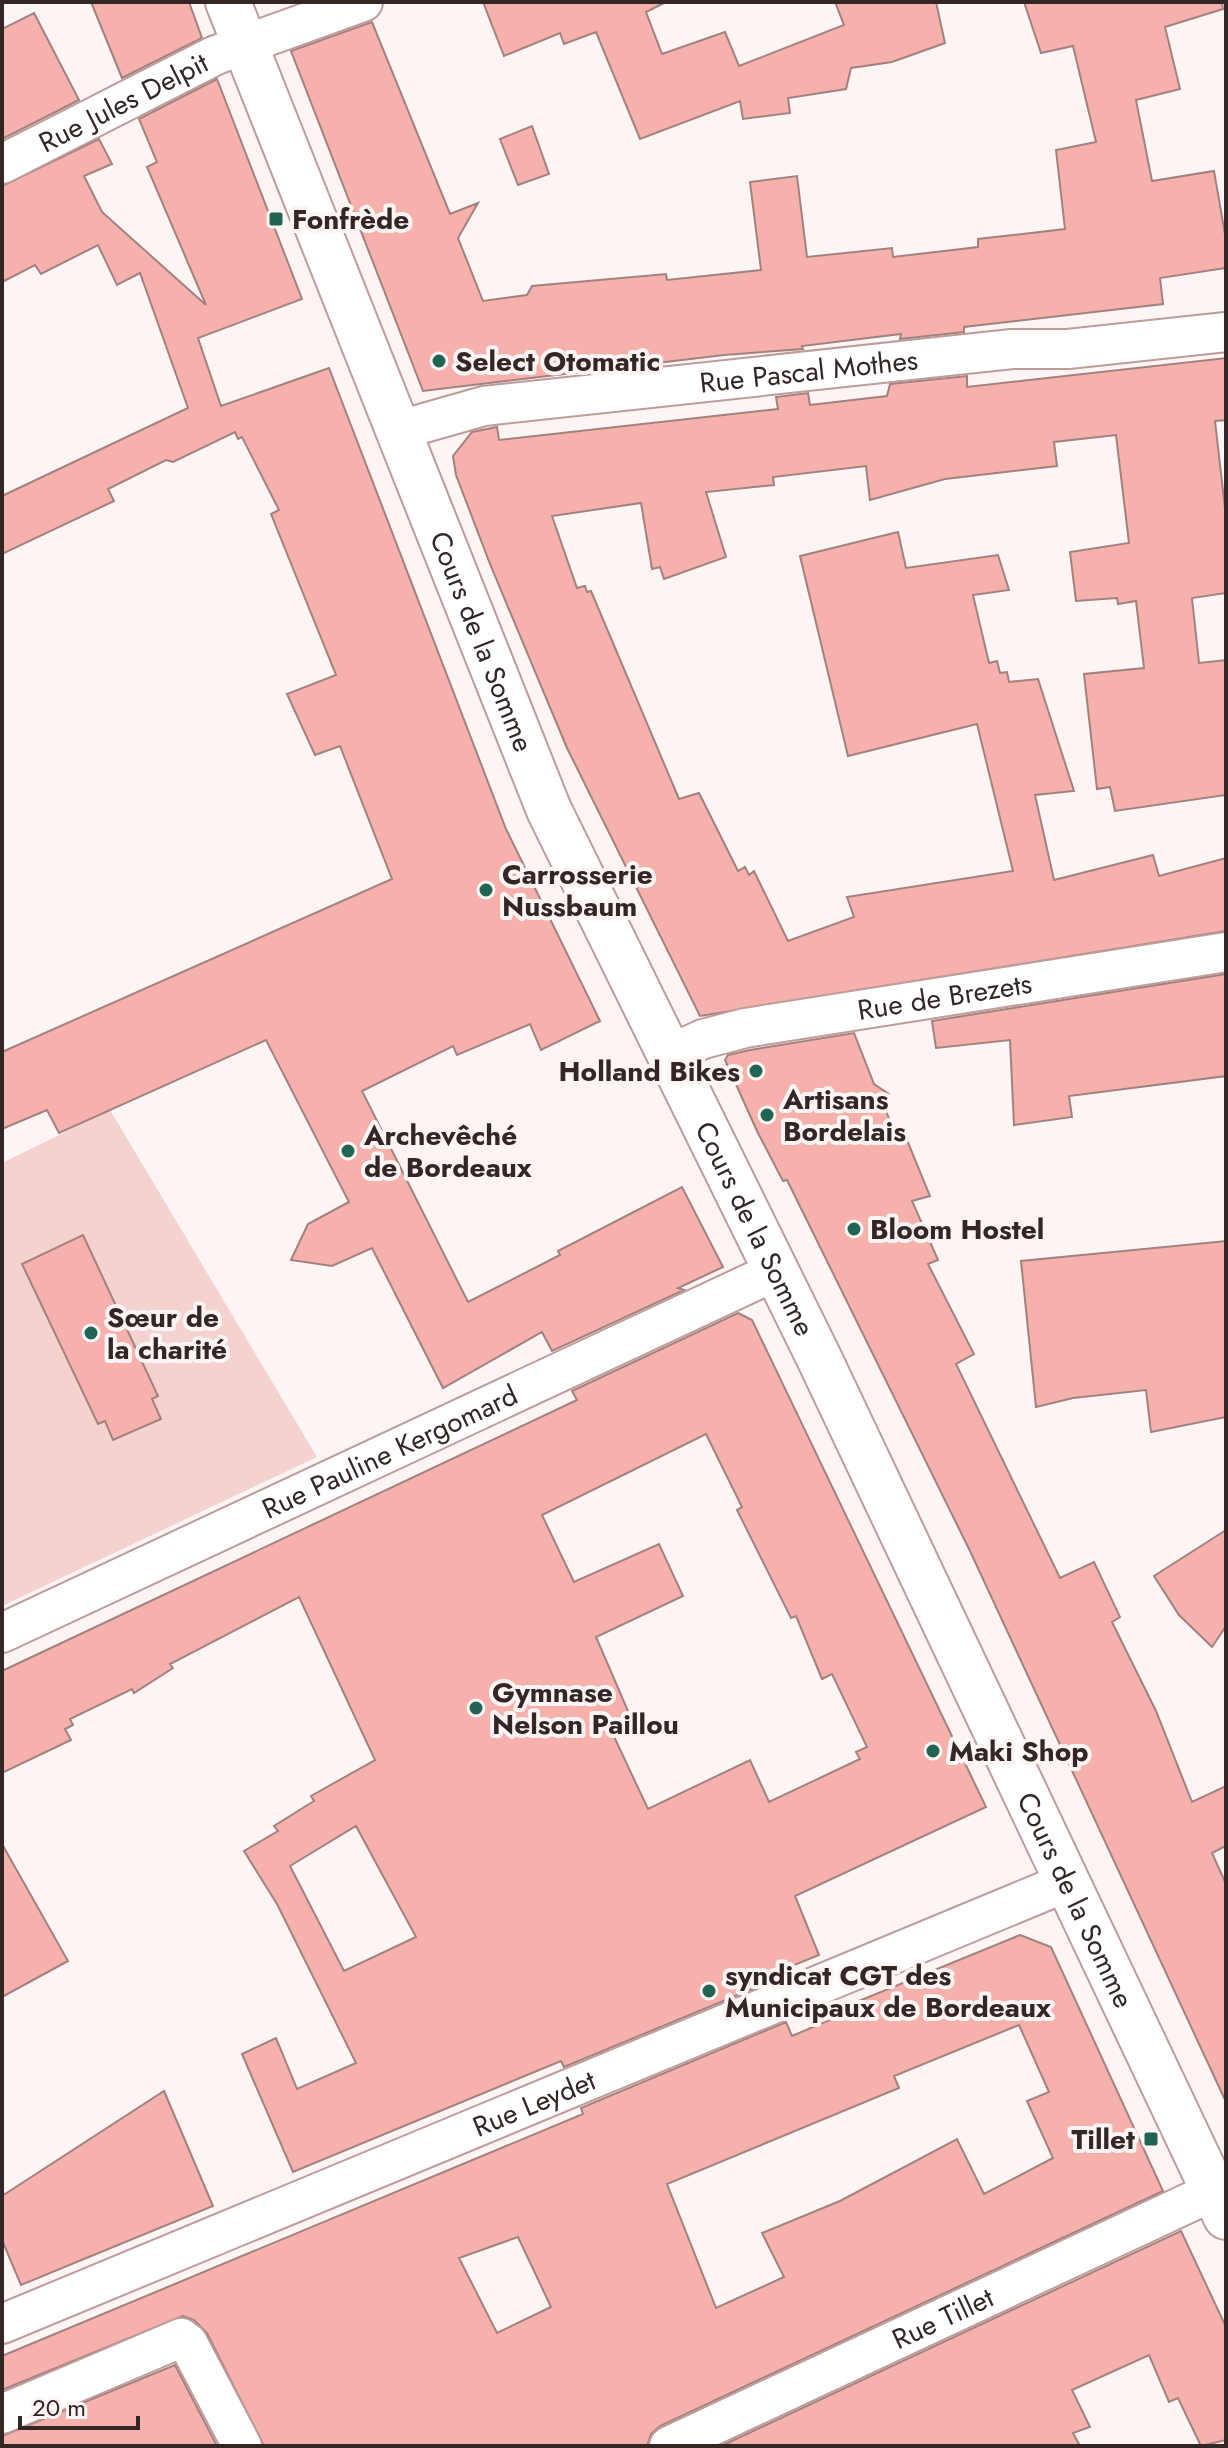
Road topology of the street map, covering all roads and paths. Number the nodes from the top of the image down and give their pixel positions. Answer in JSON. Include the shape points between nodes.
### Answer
{"nodes":[{"id":1,"x":228,"y":2,"type":"edge"},
{"id":2,"x":363,"y":2,"type":"edge"},
{"id":3,"x":245,"y":44,"type":"junction"},
{"id":4,"x":2,"y":164,"type":"edge"},
{"id":5,"x":1226,"y":332,"type":"edge"},
{"id":6,"x":396,"y":431,"type":"junction"},
{"id":7,"x":1226,"y":952,"type":"edge"},
{"id":8,"x":668,"y":1055,"type":"junction"},
{"id":9,"x":776,"y":1271,"type":"junction"},
{"id":10,"x":2,"y":1633,"type":"edge"},
{"id":11,"x":1067,"y":1882,"type":"junction"},
{"id":12,"x":1220,"y":2204,"type":"edge"},
{"id":13,"x":2,"y":2324,"type":"edge"},
{"id":14,"x":2,"y":2414,"type":"edge"},
{"id":15,"x":242,"y":2446,"type":"edge"},
{"id":16,"x":669,"y":2446,"type":"edge"}],
"edges":[{"from":1,"to":3,"type":"main road","name":"Cours de la Somme"},
{"from":2,"to":3,"type":"street","name":"Rue Jules Delpit"},
{"from":3,"to":4,"type":"street","name":"Rue Jules Delpit"},
{"from":3,"to":6,"type":"main road","name":"Cours de la Somme"},
{"from":5,"to":6,"type":"street","name":"Rue Pascal Mothes","via":[[1068,349],[1012,349],[484,406]]},
{"from":6,"to":8,"type":"main road","name":"Cours de la Somme","via":[[549,810]]},
{"from":7,"to":8,"type":"street","name":"Rue de Brezets","via":[[745,1028]]},
{"from":8,"to":9,"type":"main road","name":"Cours de la Somme"},
{"from":9,"to":10,"type":"street","name":"Rue Pauline Kergomard"},
{"from":9,"to":11,"type":"main road","name":"Cours de la Somme"},
{"from":11,"to":12,"type":"main road","name":"Cours de la Somme"},
{"from":11,"to":13,"type":"street","name":"Rue Leydet"},
{"from":12,"to":16,"type":"street","name":"Rue Tillet"},
{"from":14,"to":15,"type":"street","via":[[181,2338]]}]}
